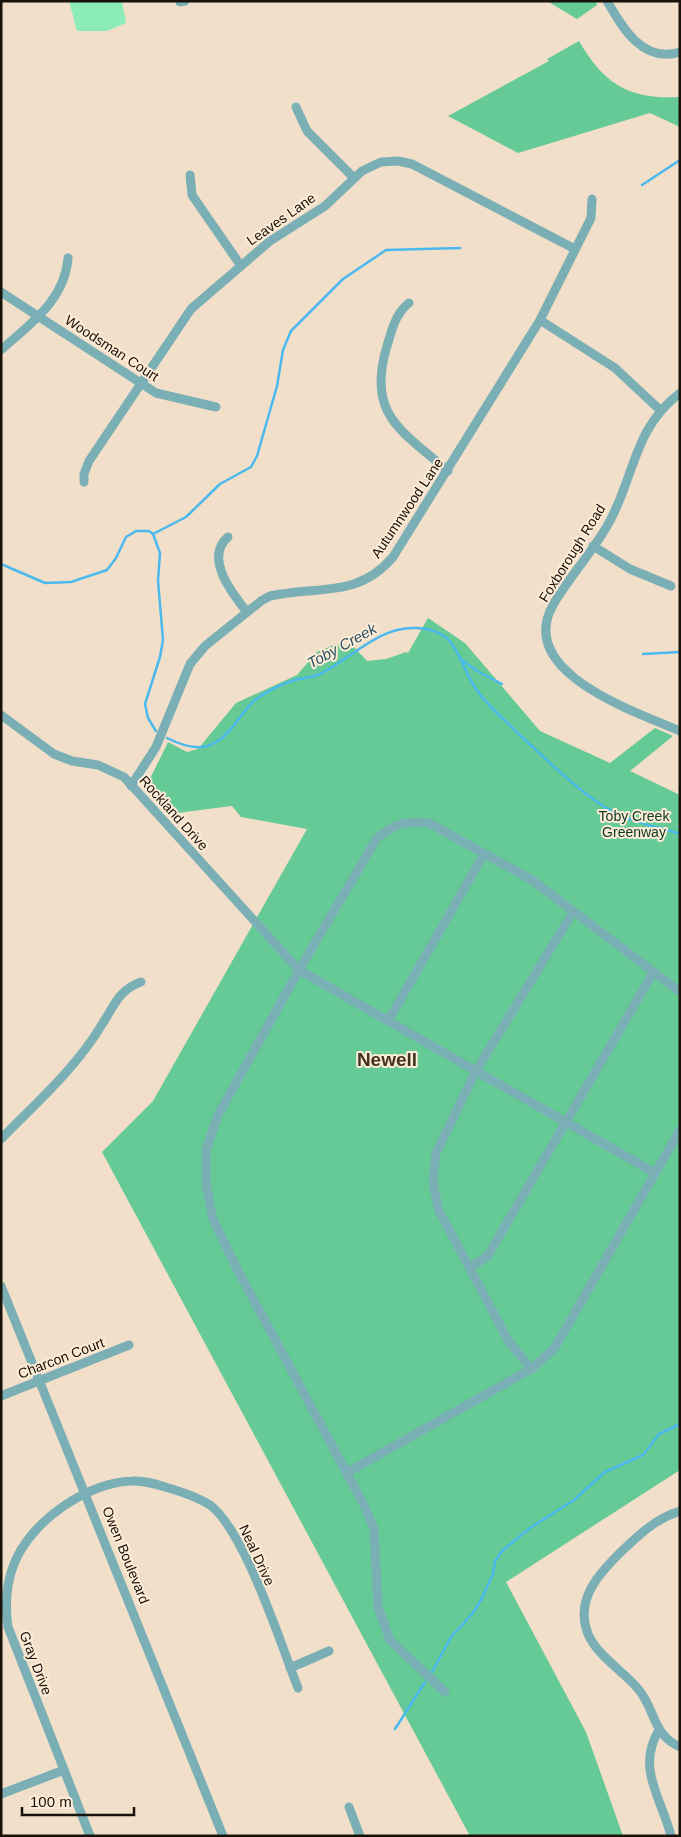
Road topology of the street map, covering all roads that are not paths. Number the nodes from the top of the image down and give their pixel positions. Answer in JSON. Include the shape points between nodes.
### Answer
{"nodes":[{"id":1,"x":607,"y":1,"type":"edge"},
{"id":2,"x":680,"y":52,"type":"edge"},
{"id":3,"x":296,"y":107,"type":"dead end"},
{"id":4,"x":190,"y":175,"type":"dead end"},
{"id":5,"x":354,"y":178,"type":"junction"},
{"id":6,"x":592,"y":199,"type":"dead end"},
{"id":7,"x":575,"y":249,"type":"junction"},
{"id":8,"x":68,"y":258,"type":"dead end"},
{"id":9,"x":241,"y":266,"type":"junction"},
{"id":10,"x":1,"y":292,"type":"edge"},
{"id":11,"x":408,"y":303,"type":"dead end"},
{"id":12,"x":38,"y":317,"type":"junction"},
{"id":13,"x":540,"y":320,"type":"junction"},
{"id":14,"x":1,"y":350,"type":"edge"},
{"id":15,"x":140,"y":384,"type":"junction"},
{"id":16,"x":680,"y":393,"type":"edge"},
{"id":17,"x":216,"y":407,"type":"dead end"},
{"id":18,"x":660,"y":410,"type":"junction"},
{"id":19,"x":448,"y":471,"type":"junction"},
{"id":20,"x":84,"y":482,"type":"dead end"},
{"id":21,"x":228,"y":537,"type":"dead end"},
{"id":22,"x":593,"y":546,"type":"junction"},
{"id":23,"x":671,"y":586,"type":"dead end"},
{"id":24,"x":247,"y":612,"type":"junction"},
{"id":25,"x":1,"y":715,"type":"edge"},
{"id":26,"x":680,"y":731,"type":"edge"},
{"id":27,"x":131,"y":786,"type":"junction"},
{"id":28,"x":484,"y":854,"type":"junction"},
{"id":29,"x":573,"y":912,"type":"junction"},
{"id":30,"x":299,"y":970,"type":"junction"},
{"id":31,"x":654,"y":973,"type":"junction"},
{"id":32,"x":141,"y":982,"type":"dead end"},
{"id":33,"x":680,"y":992,"type":"edge"},
{"id":34,"x":388,"y":1021,"type":"junction"},
{"id":35,"x":476,"y":1071,"type":"junction"},
{"id":36,"x":566,"y":1123,"type":"junction"},
{"id":37,"x":680,"y":1130,"type":"edge"},
{"id":38,"x":1,"y":1139,"type":"edge"},
{"id":39,"x":655,"y":1173,"type":"junction"},
{"id":40,"x":470,"y":1267,"type":"junction"},
{"id":41,"x":1,"y":1286,"type":"edge"},
{"id":42,"x":130,"y":1345,"type":"dead end"},
{"id":43,"x":531,"y":1369,"type":"junction"},
{"id":44,"x":39,"y":1380,"type":"junction"},
{"id":45,"x":1,"y":1396,"type":"edge"},
{"id":46,"x":348,"y":1472,"type":"junction"},
{"id":47,"x":86,"y":1494,"type":"junction"},
{"id":48,"x":680,"y":1511,"type":"edge"},
{"id":49,"x":329,"y":1651,"type":"dead end"},
{"id":50,"x":290,"y":1668,"type":"junction"},
{"id":51,"x":298,"y":1688,"type":"dead end"},
{"id":52,"x":444,"y":1692,"type":"dead end"},
{"id":53,"x":659,"y":1730,"type":"junction"},
{"id":54,"x":680,"y":1747,"type":"edge"},
{"id":55,"x":64,"y":1770,"type":"junction"},
{"id":56,"x":1,"y":1794,"type":"edge"},
{"id":57,"x":349,"y":1807,"type":"dead end"},
{"id":58,"x":90,"y":1836,"type":"edge"},
{"id":59,"x":223,"y":1836,"type":"edge"},
{"id":60,"x":360,"y":1836,"type":"edge"},
{"id":61,"x":671,"y":1836,"type":"edge"}],
"edges":[{"from":1,"to":2,"type":"street","via":[[626,33],[640,46],[658,53]]},
{"from":3,"to":5,"type":"street","via":[[307,131]]},
{"from":4,"to":9,"type":"street","via":[[192,195]]},
{"from":5,"to":7,"type":"street","name":"Leaves Lane","via":[[373,165],[404,162]]},
{"from":5,"to":9,"type":"street","name":"Leaves Lane","via":[[325,206],[280,234]]},
{"from":6,"to":7,"type":"street","name":"Autumnwood Lane","via":[[592,215]]},
{"from":7,"to":13,"type":"street","name":"Autumnwood Lane"},
{"from":8,"to":12,"type":"street","via":[[60,289]]},
{"from":9,"to":15,"type":"street","name":"Leaves Lane","via":[[191,309]]},
{"from":10,"to":12,"type":"street","name":"Woodsman Court"},
{"from":11,"to":19,"type":"street","via":[[396,318],[380,374],[380,391],[392,420]]},
{"from":12,"to":14,"type":"street"},
{"from":12,"to":15,"type":"street","name":"Woodsman Court"},
{"from":13,"to":18,"type":"street","via":[[615,368]]},
{"from":13,"to":19,"type":"street","name":"Autumnwood Lane"},
{"from":15,"to":17,"type":"street","name":"Woodsman Court","via":[[166,397]]},
{"from":15,"to":20,"type":"street","name":"Leaves Lane","via":[[86,466]]},
{"from":16,"to":18,"type":"street","name":"Foxborough Road"},
{"from":18,"to":22,"type":"street","name":"Foxborough Road","via":[[643,436],[611,519]]},
{"from":19,"to":24,"type":"street","name":"Autumnwood Lane","via":[[393,557],[371,578],[340,589],[270,596]]},
{"from":21,"to":24,"type":"street","via":[[219,550],[222,574]]},
{"from":22,"to":23,"type":"street","via":[[630,569]]},
{"from":22,"to":26,"type":"street","name":"Foxborough Road","via":[[549,616],[547,636],[552,650],[567,673],[586,688]]},
{"from":24,"to":27,"type":"street","name":"Autumnwood Lane","via":[[205,646],[190,664],[156,747]]},
{"from":25,"to":27,"type":"street","name":"Rockland Drive","via":[[54,754],[109,769]]},
{"from":27,"to":30,"type":"street","name":"Rockland Drive"},
{"from":28,"to":29,"type":"street","via":[[532,880]]},
{"from":28,"to":30,"type":"street","via":[[429,823],[412,821],[394,825],[377,838]]},
{"from":28,"to":34,"type":"street"},
{"from":29,"to":31,"type":"street"},
{"from":29,"to":35,"type":"street"},
{"from":30,"to":34,"type":"street","name":"Rockland Drive"},
{"from":30,"to":46,"type":"street","via":[[218,1115],[206,1150],[206,1184],[213,1219],[236,1267]]},
{"from":31,"to":33,"type":"street"},
{"from":31,"to":36,"type":"street"},
{"from":32,"to":38,"type":"street","via":[[121,994],[72,1066]]},
{"from":34,"to":35,"type":"street","name":"Rockland Drive"},
{"from":35,"to":36,"type":"street","name":"Rockland Drive"},
{"from":35,"to":40,"type":"street","via":[[436,1153],[433,1183],[439,1211]]},
{"from":36,"to":39,"type":"street","name":"Rockland Drive"},
{"from":36,"to":40,"type":"street","via":[[487,1257]]},
{"from":37,"to":39,"type":"street"},
{"from":39,"to":43,"type":"street","via":[[554,1349]]},
{"from":40,"to":43,"type":"street","via":[[508,1340]]},
{"from":41,"to":44,"type":"street","name":"Owen Boulevard"},
{"from":42,"to":44,"type":"street","name":"Charcon Court"},
{"from":43,"to":46,"type":"street"},
{"from":44,"to":45,"type":"street","name":"Charcon Court"},
{"from":44,"to":47,"type":"street","name":"Owen Boulevard"},
{"from":46,"to":52,"type":"street","via":[[374,1529],[378,1608],[390,1640]]},
{"from":47,"to":50,"type":"street","name":"Neal Drive","via":[[117,1482],[133,1480],[186,1493],[210,1505],[224,1518],[241,1546]]},
{"from":47,"to":55,"type":"street","name":"Gray Drive","via":[[50,1516],[33,1532],[14,1564],[7,1597],[6,1613],[12,1641]]},
{"from":47,"to":59,"type":"street","name":"Owen Boulevard"},
{"from":48,"to":53,"type":"street","via":[[643,1531],[603,1569],[590,1590],[585,1606],[585,1622],[591,1640],[640,1690]]},
{"from":49,"to":50,"type":"street"},
{"from":50,"to":51,"type":"street","name":"Neal Drive"},
{"from":53,"to":54,"type":"street","via":[[667,1740]]},
{"from":53,"to":61,"type":"street","via":[[649,1751],[649,1772]]},
{"from":55,"to":56,"type":"street"},
{"from":55,"to":58,"type":"street","name":"Gray Drive"},
{"from":57,"to":60,"type":"street"}]}
